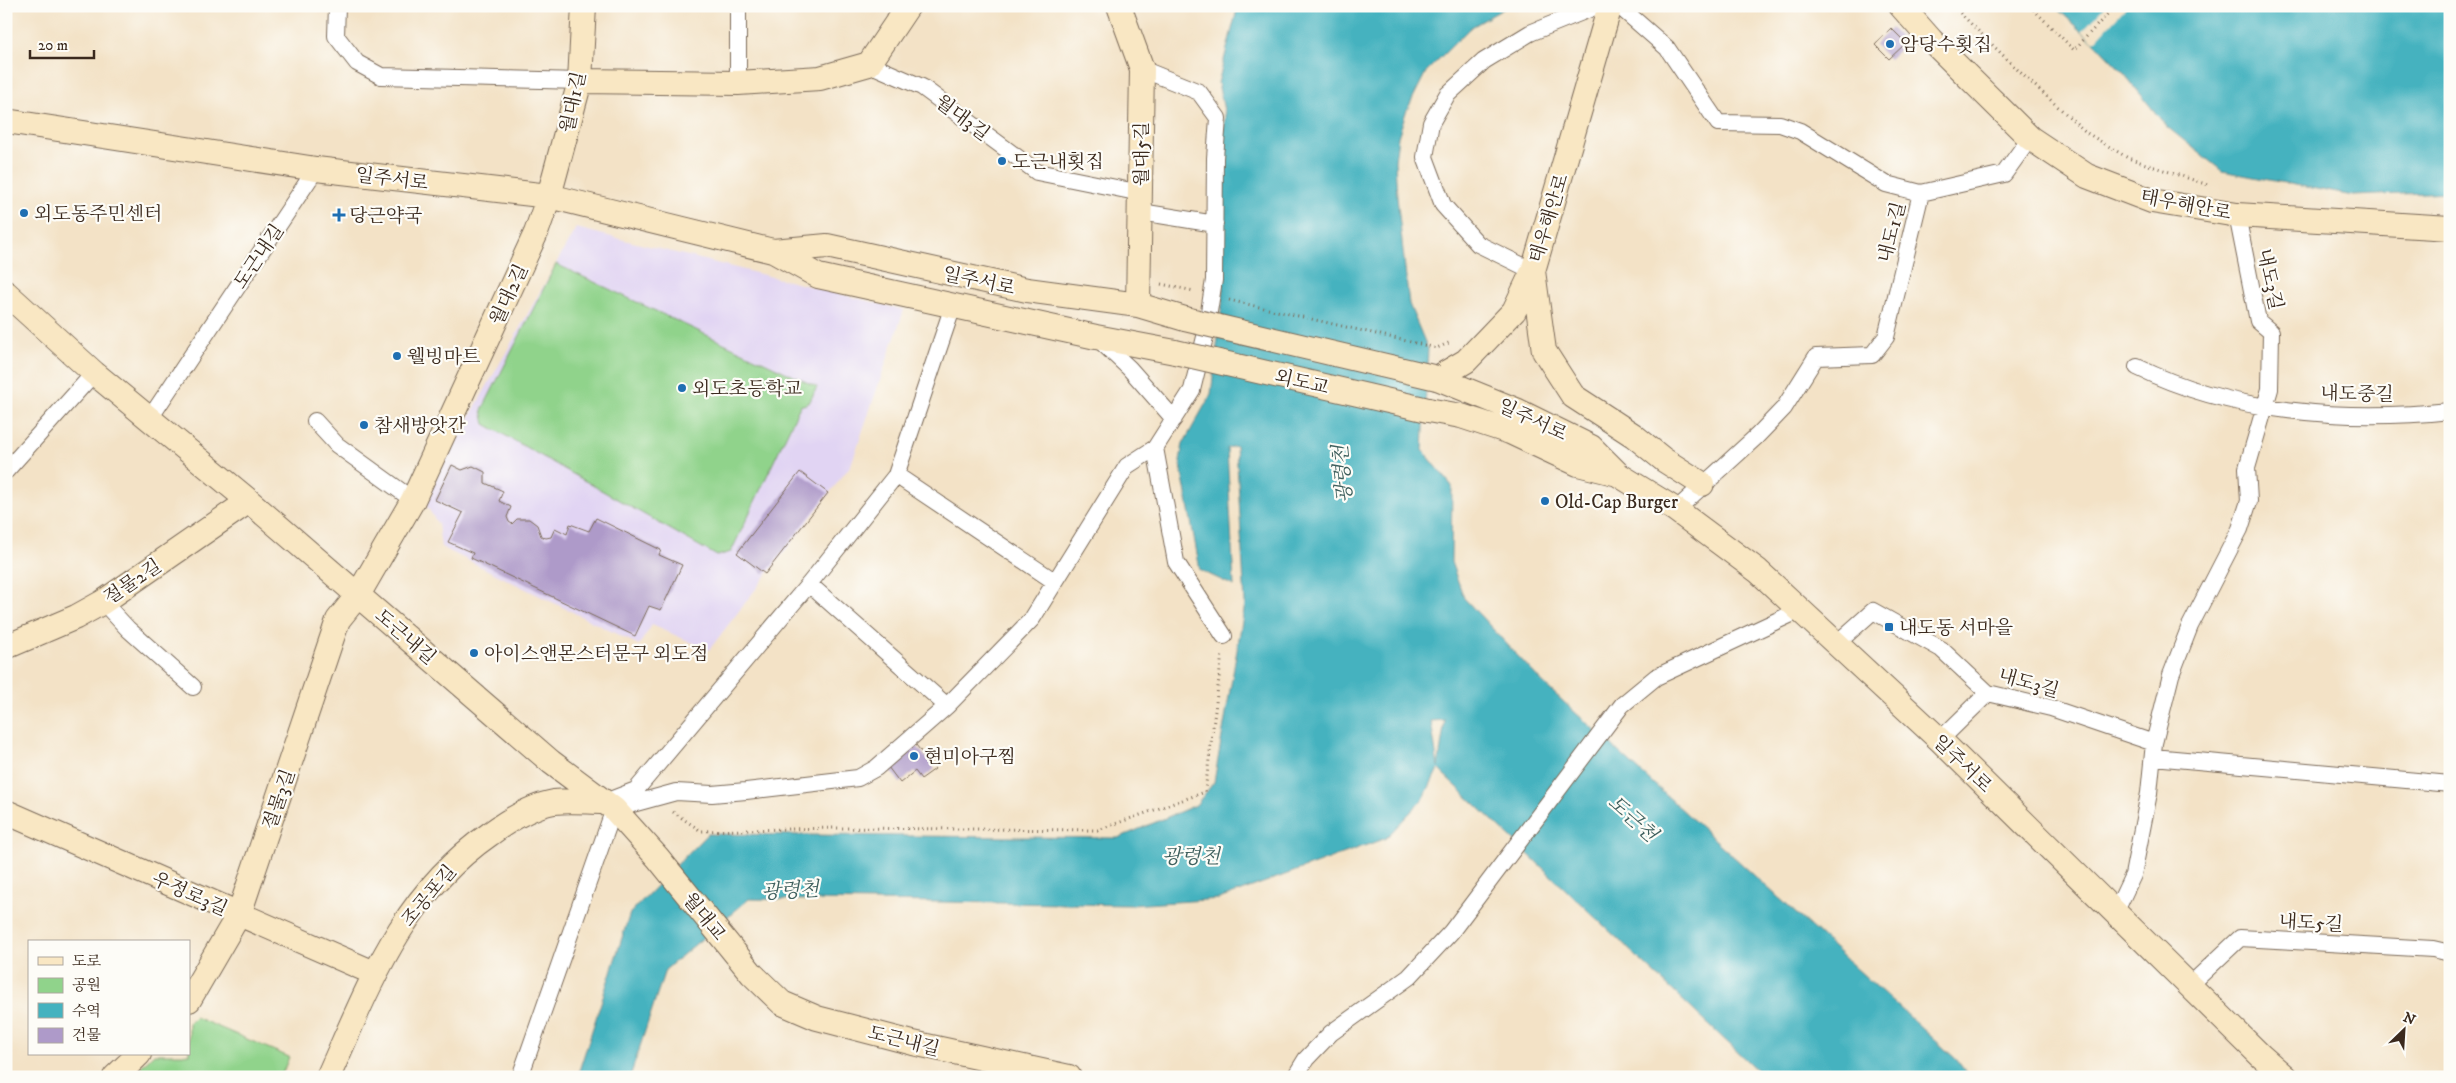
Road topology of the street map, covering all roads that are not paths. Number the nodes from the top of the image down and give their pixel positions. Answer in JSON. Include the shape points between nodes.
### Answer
{"nodes":[{"id":1,"x":337,"y":6,"type":"edge"},
{"id":2,"x":584,"y":6,"type":"edge"},
{"id":3,"x":738,"y":6,"type":"edge"},
{"id":4,"x":908,"y":6,"type":"edge"},
{"id":5,"x":1120,"y":6,"type":"edge"},
{"id":6,"x":1597,"y":6,"type":"edge"},
{"id":7,"x":1610,"y":6,"type":"edge"},
{"id":8,"x":1619,"y":6,"type":"edge"},
{"id":9,"x":1901,"y":6,"type":"edge"},
{"id":10,"x":869,"y":64,"type":"junction"},
{"id":11,"x":1142,"y":69,"type":"junction"},
{"id":12,"x":580,"y":81,"type":"junction"},
{"id":13,"x":738,"y":83,"type":"junction"},
{"id":14,"x":6,"y":122,"type":"edge"},
{"id":15,"x":2030,"y":138,"type":"junction"},
{"id":16,"x":316,"y":169,"type":"junction"},
{"id":17,"x":1921,"y":194,"type":"junction"},
{"id":18,"x":549,"y":196,"type":"junction"},
{"id":19,"x":1141,"y":202,"type":"junction"},
{"id":20,"x":2238,"y":215,"type":"junction"},
{"id":21,"x":1215,"y":224,"type":"junction"},
{"id":22,"x":2450,"y":228,"type":"edge"},
{"id":23,"x":773,"y":251,"type":"junction"},
{"id":24,"x":1533,"y":271,"type":"junction"},
{"id":25,"x":6,"y":294,"type":"edge"},
{"id":26,"x":1138,"y":305,"type":"junction"},
{"id":27,"x":953,"y":306,"type":"junction"},
{"id":28,"x":1184,"y":319,"type":"joint"},
{"id":29,"x":1096,"y":337,"type":"junction"},
{"id":30,"x":1175,"y":352,"type":"joint"},
{"id":31,"x":2136,"y":367,"type":"dead end"},
{"id":32,"x":94,"y":373,"type":"junction"},
{"id":33,"x":1437,"y":378,"type":"junction"},
{"id":34,"x":2264,"y":408,"type":"junction"},
{"id":35,"x":1428,"y":410,"type":"joint"},
{"id":36,"x":2450,"y":411,"type":"edge"},
{"id":37,"x":150,"y":418,"type":"junction"},
{"id":38,"x":1174,"y":419,"type":"junction"},
{"id":39,"x":315,"y":421,"type":"dead end"},
{"id":40,"x":1155,"y":448,"type":"junction"},
{"id":41,"x":6,"y":472,"type":"edge"},
{"id":42,"x":1619,"y":475,"type":"junction"},
{"id":43,"x":896,"y":476,"type":"junction"},
{"id":44,"x":1702,"y":484,"type":"junction"},
{"id":45,"x":413,"y":500,"type":"junction"},
{"id":46,"x":249,"y":501,"type":"junction"},
{"id":47,"x":1676,"y":510,"type":"junction"},
{"id":48,"x":1054,"y":581,"type":"junction"},
{"id":49,"x":809,"y":584,"type":"junction"},
{"id":50,"x":358,"y":595,"type":"junction"},
{"id":51,"x":103,"y":602,"type":"junction"},
{"id":52,"x":1800,"y":610,"type":"junction"},
{"id":53,"x":1224,"y":636,"type":"road end"},
{"id":54,"x":1836,"y":644,"type":"junction"},
{"id":55,"x":6,"y":647,"type":"edge"},
{"id":56,"x":193,"y":687,"type":"dead end"},
{"id":57,"x":1988,"y":693,"type":"junction"},
{"id":58,"x":947,"y":706,"type":"junction"},
{"id":59,"x":1940,"y":740,"type":"junction"},
{"id":60,"x":2153,"y":750,"type":"junction"},
{"id":61,"x":2450,"y":784,"type":"edge"},
{"id":62,"x":608,"y":806,"type":"junction"},
{"id":63,"x":6,"y":812,"type":"edge"},
{"id":64,"x":658,"y":858,"type":"joint"},
{"id":65,"x":2116,"y":913,"type":"junction"},
{"id":66,"x":239,"y":914,"type":"junction"},
{"id":67,"x":2450,"y":953,"type":"edge"},
{"id":68,"x":374,"y":973,"type":"junction"},
{"id":69,"x":752,"y":974,"type":"joint"},
{"id":70,"x":2189,"y":986,"type":"junction"},
{"id":71,"x":190,"y":998,"type":"edge"},
{"id":72,"x":137,"y":1056,"type":"edge"},
{"id":73,"x":115,"y":1077,"type":"edge"},
{"id":74,"x":328,"y":1077,"type":"edge"},
{"id":75,"x":520,"y":1077,"type":"edge"},
{"id":76,"x":1069,"y":1077,"type":"edge"},
{"id":77,"x":1295,"y":1077,"type":"edge"},
{"id":78,"x":2285,"y":1077,"type":"edge"}],
"edges":[{"from":1,"to":12,"type":"street","via":[[336,36],[357,63],[381,76]]},
{"from":2,"to":12,"type":"street","name":"월대1길"},
{"from":3,"to":13,"type":"street"},
{"from":4,"to":10,"type":"street"},
{"from":5,"to":11,"type":"street","name":"월대5길"},
{"from":6,"to":24,"type":"street","name":"태우해안로","via":[[1530,33],[1484,61],[1447,96],[1431,123],[1425,157],[1442,205],[1478,244]]},
{"from":7,"to":24,"type":"street","name":"태우해안로"},
{"from":8,"to":17,"type":"street","name":"내도1길","via":[[1667,48],[1718,123],[1780,124],[1800,131],[1886,184]]},
{"from":9,"to":15,"type":"street","name":"태우해안로"},
{"from":10,"to":13,"type":"street","via":[[820,78]]},
{"from":10,"to":19,"type":"street","name":"월대3길","via":[[922,87],[1037,172]]},
{"from":11,"to":19,"type":"street","name":"월대5길"},
{"from":11,"to":21,"type":"street","via":[[1199,92],[1218,118]]},
{"from":12,"to":13,"type":"street"},
{"from":12,"to":18,"type":"street","name":"월대1길"},
{"from":14,"to":16,"type":"street","name":"일주서로"},
{"from":15,"to":17,"type":"street","via":[[2004,174]]},
{"from":15,"to":20,"type":"street","name":"태우해안로","via":[[2087,176],[2152,201]]},
{"from":16,"to":18,"type":"street","name":"일주서로"},
{"from":16,"to":37,"type":"street","name":"도근내길"},
{"from":17,"to":44,"type":"street","name":"내도1길","via":[[1886,337],[1872,355],[1816,357],[1784,408]]},
{"from":18,"to":23,"type":"street","name":"일주서로"},
{"from":18,"to":45,"type":"street","name":"월대2길","via":[[536,233]]},
{"from":19,"to":21,"type":"street","name":"월대3길"},
{"from":19,"to":26,"type":"street","name":"월대5길"},
{"from":20,"to":22,"type":"street","name":"태우해안로"},
{"from":20,"to":34,"type":"street","name":"내도3길","via":[[2258,321],[2271,332],[2270,389]]},
{"from":21,"to":38,"type":"street","via":[[1214,280],[1205,337],[1192,390]]},
{"from":23,"to":26,"type":"street","name":"일주서로","via":[[827,246],[1027,290]]},
{"from":23,"to":27,"type":"street","name":"일주서로","via":[[818,276]]},
{"from":24,"to":33,"type":"street","via":[[1514,311],[1466,361]]},
{"from":24,"to":44,"type":"street","via":[[1544,351],[1573,396]]},
{"from":25,"to":32,"type":"street","name":"도근내길"},
{"from":26,"to":28,"type":"street","name":"일주서로"},
{"from":27,"to":29,"type":"street","name":"일주서로"},
{"from":27,"to":43,"type":"street"},
{"from":28,"to":33,"type":"street","name":"외도교","bridge":true},
{"from":29,"to":30,"type":"street","name":"일주서로"},
{"from":29,"to":38,"type":"street","via":[[1129,368]]},
{"from":30,"to":35,"type":"street","name":"외도교","bridge":true},
{"from":31,"to":34,"type":"street","via":[[2164,380]]},
{"from":32,"to":37,"type":"street","name":"도근내길"},
{"from":32,"to":41,"type":"street"},
{"from":33,"to":42,"type":"street","name":"일주서로","via":[[1516,410],[1591,447]]},
{"from":34,"to":36,"type":"street","name":"내도중길","via":[[2349,416]]},
{"from":34,"to":60,"type":"street","name":"내도3길","via":[[2247,468],[2249,501],[2240,529],[2190,626],[2171,675]]},
{"from":35,"to":42,"type":"street","name":"일주서로","via":[[1461,416],[1510,432],[1578,464]]},
{"from":37,"to":46,"type":"street","name":"도근내길"},
{"from":38,"to":40,"type":"street"},
{"from":39,"to":45,"type":"street","via":[[337,445]]},
{"from":40,"to":48,"type":"street","via":[[1128,466]]},
{"from":40,"to":53,"type":"street","via":[[1176,562]]},
{"from":42,"to":47,"type":"street","name":"일주서로"},
{"from":43,"to":48,"type":"street"},
{"from":43,"to":49,"type":"street"},
{"from":44,"to":47,"type":"street","name":"내도1길"},
{"from":45,"to":50,"type":"street","name":"월대2길"},
{"from":46,"to":50,"type":"street","name":"도근내길"},
{"from":46,"to":51,"type":"street","name":"절물2길"},
{"from":47,"to":52,"type":"street","name":"일주서로","via":[[1758,571]]},
{"from":48,"to":58,"type":"street","via":[[1032,619]]},
{"from":49,"to":58,"type":"street"},
{"from":49,"to":62,"type":"street","via":[[636,790]]},
{"from":50,"to":62,"type":"street","name":"도근내길"},
{"from":50,"to":66,"type":"street","name":"절물3길","via":[[338,620]]},
{"from":51,"to":55,"type":"street","name":"절물2길"},
{"from":51,"to":56,"type":"street"},
{"from":52,"to":54,"type":"street","name":"일주서로"},
{"from":52,"to":77,"type":"street","via":[[1656,677],[1622,705],[1451,932],[1409,977],[1331,1033],[1306,1059]]},
{"from":54,"to":57,"type":"street","name":"내도3길","via":[[1873,611],[1940,649]]},
{"from":54,"to":59,"type":"street","name":"일주서로"},
{"from":57,"to":59,"type":"street"},
{"from":57,"to":60,"type":"street","name":"내도3길","via":[[2051,708]]},
{"from":58,"to":62,"type":"street","via":[[876,768],[858,778],[712,794],[676,792]]},
{"from":59,"to":65,"type":"street","name":"일주서로"},
{"from":60,"to":61,"type":"street","name":"내도3길"},
{"from":60,"to":65,"type":"street","name":"내도3길","via":[[2149,793],[2133,875]]},
{"from":62,"to":64,"type":"street","name":"도근내길"},
{"from":62,"to":68,"type":"street","name":"조공포길","via":[[555,802],[531,809],[469,848],[426,893],[396,932]]},
{"from":62,"to":75,"type":"street"},
{"from":63,"to":66,"type":"street","name":"우정로3길"},
{"from":64,"to":69,"type":"street","name":"월대교"},
{"from":65,"to":70,"type":"street","name":"일주서로"},
{"from":66,"to":68,"type":"street","name":"우정로3길"},
{"from":66,"to":71,"type":"street","name":"절물3길"},
{"from":67,"to":70,"type":"street","name":"내도5길","via":[[2433,949],[2240,938]]},
{"from":68,"to":74,"type":"street","name":"조공포길"},
{"from":69,"to":76,"type":"street","name":"도근내길","via":[[782,1003],[817,1018]]},
{"from":70,"to":78,"type":"street","name":"일주서로"},
{"from":72,"to":73,"type":"street"}]}
